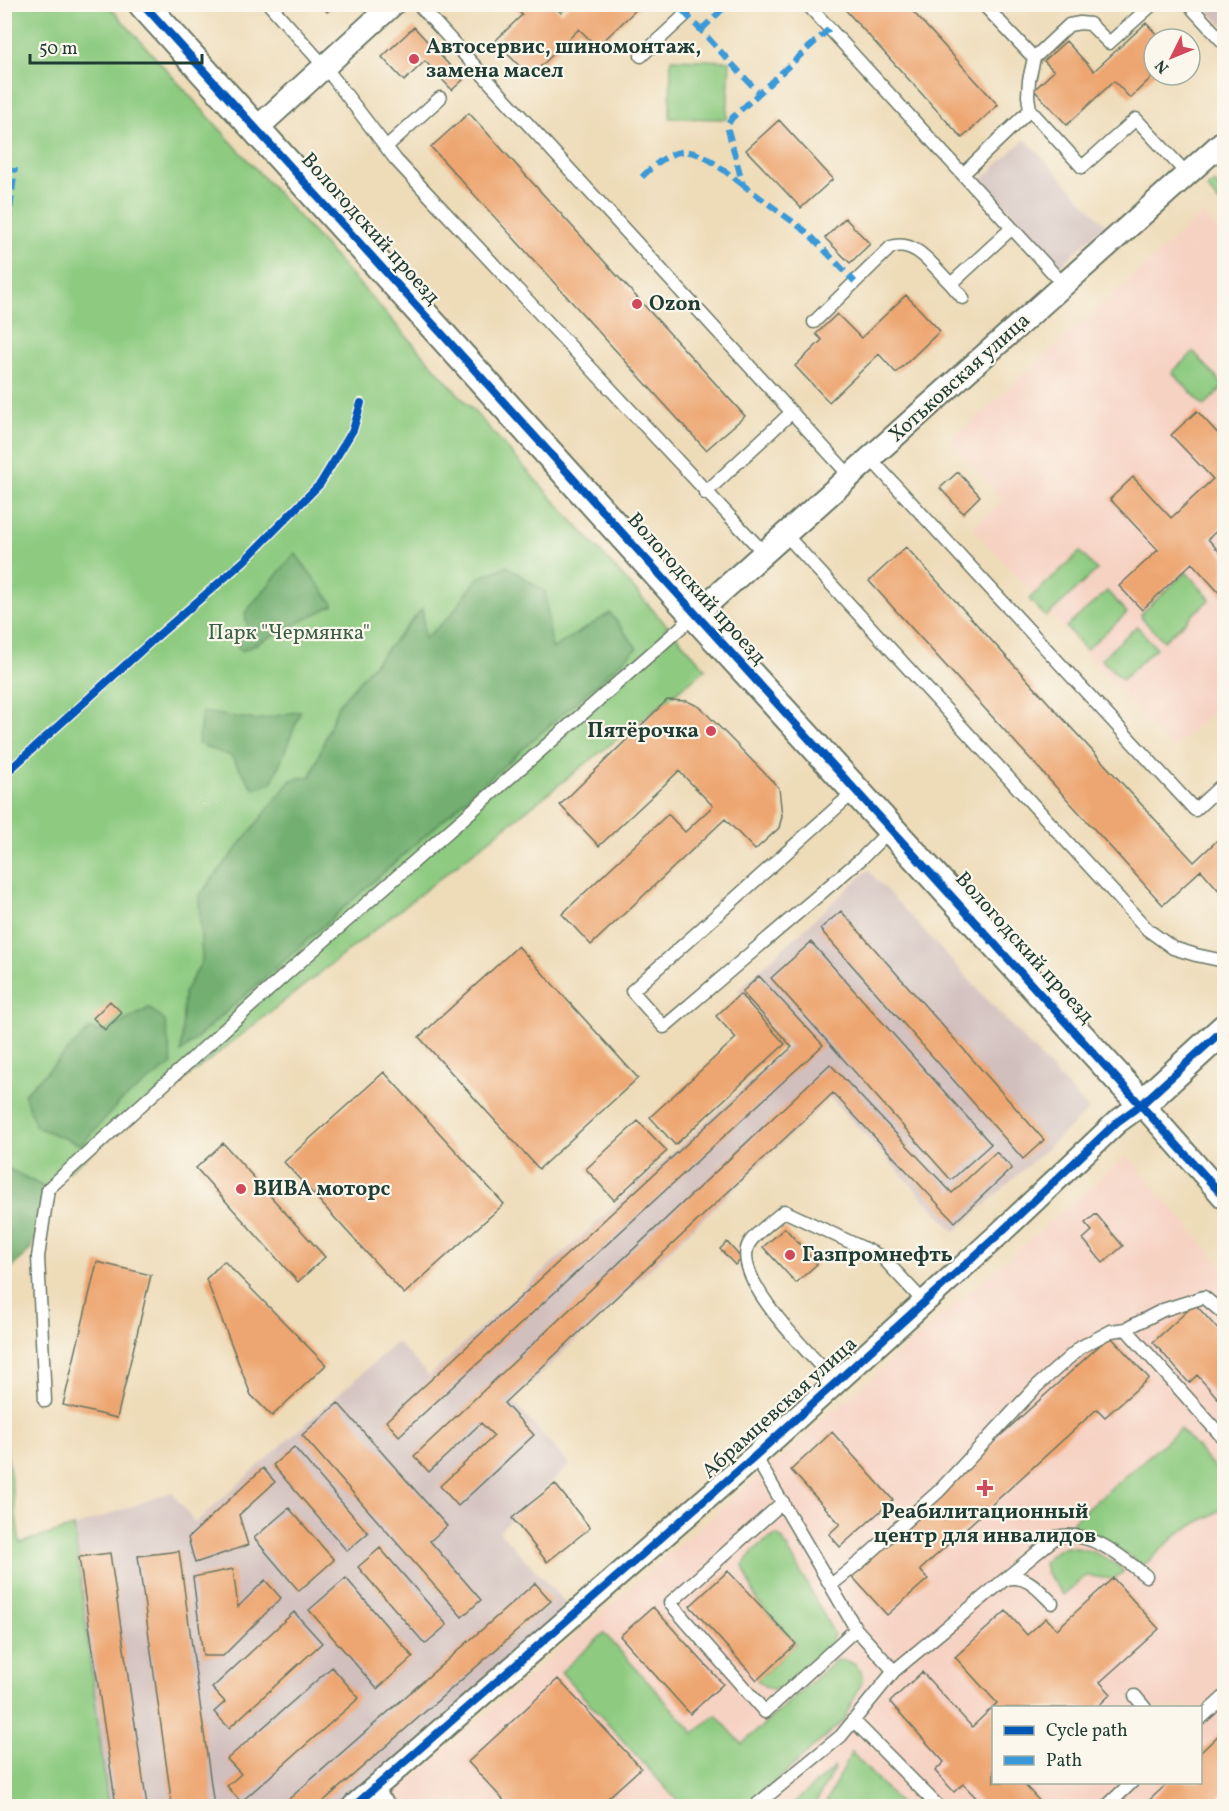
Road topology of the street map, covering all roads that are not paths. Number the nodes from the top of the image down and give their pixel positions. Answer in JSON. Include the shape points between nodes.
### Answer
{"nodes":[{"id":1,"x":143,"y":4,"type":"edge"},
{"id":2,"x":269,"y":4,"type":"edge"},
{"id":3,"x":393,"y":4,"type":"edge"},
{"id":4,"x":418,"y":4,"type":"edge"},
{"id":5,"x":682,"y":4,"type":"edge"},
{"id":6,"x":807,"y":4,"type":"edge"},
{"id":7,"x":983,"y":4,"type":"edge"},
{"id":8,"x":1153,"y":4,"type":"edge"},
{"id":9,"x":1188,"y":4,"type":"edge"},
{"id":10,"x":1224,"y":43,"type":"edge"},
{"id":11,"x":641,"y":56,"type":"dead end"},
{"id":12,"x":1034,"y":58,"type":"junction"},
{"id":13,"x":325,"y":67,"type":"junction"},
{"id":14,"x":440,"y":98,"type":"dead end"},
{"id":15,"x":1030,"y":111,"type":"junction"},
{"id":16,"x":256,"y":129,"type":"junction"},
{"id":17,"x":1224,"y":141,"type":"edge"},
{"id":18,"x":386,"y":147,"type":"junction"},
{"id":19,"x":963,"y":174,"type":"junction"},
{"id":20,"x":1187,"y":174,"type":"junction"},
{"id":21,"x":1012,"y":228,"type":"junction"},
{"id":22,"x":951,"y":284,"type":"junction"},
{"id":23,"x":1064,"y":285,"type":"junction"},
{"id":24,"x":963,"y":298,"type":"dead end"},
{"id":25,"x":814,"y":322,"type":"dead end"},
{"id":26,"x":792,"y":412,"type":"junction"},
{"id":27,"x":870,"y":458,"type":"junction"},
{"id":28,"x":850,"y":476,"type":"junction"},
{"id":29,"x":705,"y":493,"type":"junction"},
{"id":30,"x":785,"y":534,"type":"junction"},
{"id":31,"x":764,"y":553,"type":"junction"},
{"id":32,"x":695,"y":615,"type":"junction"},
{"id":33,"x":1224,"y":783,"type":"edge"},
{"id":34,"x":855,"y":791,"type":"junction"},
{"id":35,"x":891,"y":829,"type":"junction"},
{"id":36,"x":1224,"y":961,"type":"edge"},
{"id":37,"x":1224,"y":1029,"type":"edge"},
{"id":38,"x":1142,"y":1104,"type":"junction"},
{"id":39,"x":1223,"y":1193,"type":"edge"},
{"id":40,"x":924,"y":1302,"type":"junction"},
{"id":41,"x":1224,"y":1314,"type":"edge"},
{"id":42,"x":1126,"y":1329,"type":"junction"},
{"id":43,"x":836,"y":1382,"type":"junction"},
{"id":44,"x":45,"y":1401,"type":"dead end"},
{"id":45,"x":1224,"y":1439,"type":"edge"},
{"id":46,"x":755,"y":1456,"type":"junction"},
{"id":47,"x":783,"y":1502,"type":"junction"},
{"id":48,"x":1029,"y":1560,"type":"junction"},
{"id":49,"x":1146,"y":1576,"type":"dead end"},
{"id":50,"x":1007,"y":1579,"type":"junction"},
{"id":51,"x":1032,"y":1583,"type":"junction"},
{"id":52,"x":831,"y":1585,"type":"junction"},
{"id":53,"x":1052,"y":1603,"type":"dead end"},
{"id":54,"x":856,"y":1629,"type":"junction"},
{"id":55,"x":894,"y":1671,"type":"junction"},
{"id":56,"x":1135,"y":1696,"type":"dead end"},
{"id":57,"x":1224,"y":1697,"type":"edge"},
{"id":58,"x":1144,"y":1706,"type":"edge"},
{"id":59,"x":1202,"y":1717,"type":"edge"},
{"id":60,"x":853,"y":1720,"type":"junction"},
{"id":61,"x":1130,"y":1784,"type":"edge"},
{"id":62,"x":374,"y":1789,"type":"junction"},
{"id":63,"x":354,"y":1806,"type":"edge"},
{"id":64,"x":391,"y":1806,"type":"edge"},
{"id":65,"x":755,"y":1806,"type":"edge"},
{"id":66,"x":938,"y":1806,"type":"edge"},
{"id":67,"x":1107,"y":1806,"type":"edge"}],
"edges":[{"from":1,"to":16,"type":"street","name":"Вологодский проезд"},
{"from":2,"to":13,"type":"lane"},
{"from":3,"to":13,"type":"street"},
{"from":4,"to":26,"type":"lane"},
{"from":5,"to":11,"type":"lane","via":[[684,16]]},
{"from":6,"to":19,"type":"lane"},
{"from":7,"to":12,"type":"lane"},
{"from":8,"to":12,"type":"lane","via":[[1109,43],[1090,24],[1080,22],[1069,25]]},
{"from":9,"to":10,"type":"lane"},
{"from":12,"to":15,"type":"lane","via":[[1029,80]]},
{"from":13,"to":16,"type":"street"},
{"from":13,"to":18,"type":"lane"},
{"from":14,"to":18,"type":"lane"},
{"from":15,"to":19,"type":"lane"},
{"from":15,"to":20,"type":"lane","via":[[1082,167],[1136,119]]},
{"from":16,"to":32,"type":"street","name":"Вологодский проезд"},
{"from":17,"to":20,"type":"street","name":"Хотьковская улица"},
{"from":18,"to":29,"type":"lane"},
{"from":19,"to":21,"type":"lane"},
{"from":20,"to":23,"type":"street","name":"Хотьковская улица"},
{"from":21,"to":22,"type":"lane"},
{"from":21,"to":23,"type":"lane"},
{"from":22,"to":24,"type":"lane"},
{"from":22,"to":25,"type":"lane","via":[[910,245],[900,244],[891,248]]},
{"from":23,"to":27,"type":"street","name":"Хотьковская улица"},
{"from":26,"to":28,"type":"lane"},
{"from":26,"to":29,"type":"lane"},
{"from":27,"to":28,"type":"street","name":"Хотьковская улица"},
{"from":27,"to":33,"type":"lane","via":[[1195,810]]},
{"from":28,"to":30,"type":"street","name":"Хотьковская улица"},
{"from":29,"to":31,"type":"lane"},
{"from":30,"to":31,"type":"street","name":"Хотьковская улица"},
{"from":30,"to":36,"type":"lane","via":[[1148,930],[1173,948]]},
{"from":31,"to":32,"type":"street","name":"Хотьковская улица"},
{"from":32,"to":34,"type":"street","name":"Вологодский проезд"},
{"from":32,"to":44,"type":"lane","via":[[48,1189],[38,1257]]},
{"from":34,"to":35,"type":"street","name":"Вологодский проезд"},
{"from":34,"to":35,"type":"lane","via":[[632,991],[664,1027]]},
{"from":35,"to":38,"type":"street","name":"Вологодский проезд"},
{"from":37,"to":38,"type":"street","name":"Абрамцевская улица"},
{"from":38,"to":39,"type":"street","name":"Вологодский проезд"},
{"from":38,"to":40,"type":"street","name":"Абрамцевская улица","via":[[1117,1122]]},
{"from":40,"to":43,"type":"street","name":"Абрамцевская улица"},
{"from":40,"to":43,"type":"lane","via":[[882,1257],[784,1211],[749,1243],[746,1263],[752,1280],[779,1319]]},
{"from":41,"to":42,"type":"lane","via":[[1204,1297],[1163,1310]]},
{"from":42,"to":45,"type":"lane"},
{"from":42,"to":52,"type":"lane","via":[[1111,1331],[1072,1355],[1037,1386],[939,1491]]},
{"from":43,"to":46,"type":"street","name":"Абрамцевская улица"},
{"from":46,"to":47,"type":"lane"},
{"from":46,"to":62,"type":"street","name":"Абрамцевская улица"},
{"from":47,"to":52,"type":"lane"},
{"from":47,"to":54,"type":"lane","via":[[670,1603],[765,1712]]},
{"from":48,"to":49,"type":"lane","via":[[1056,1537],[1067,1534],[1113,1551]]},
{"from":48,"to":50,"type":"lane"},
{"from":48,"to":51,"type":"lane"},
{"from":50,"to":51,"type":"lane"},
{"from":50,"to":55,"type":"lane"},
{"from":51,"to":53,"type":"lane"},
{"from":52,"to":54,"type":"lane"},
{"from":54,"to":55,"type":"lane"},
{"from":55,"to":60,"type":"lane"},
{"from":56,"to":58,"type":"lane"},
{"from":57,"to":59,"type":"lane"},
{"from":60,"to":65,"type":"lane","via":[[841,1736]]},
{"from":60,"to":66,"type":"lane"},
{"from":61,"to":67,"type":"lane"},
{"from":62,"to":63,"type":"street","name":"Абрамцевская улица"},
{"from":62,"to":64,"type":"lane"}]}
